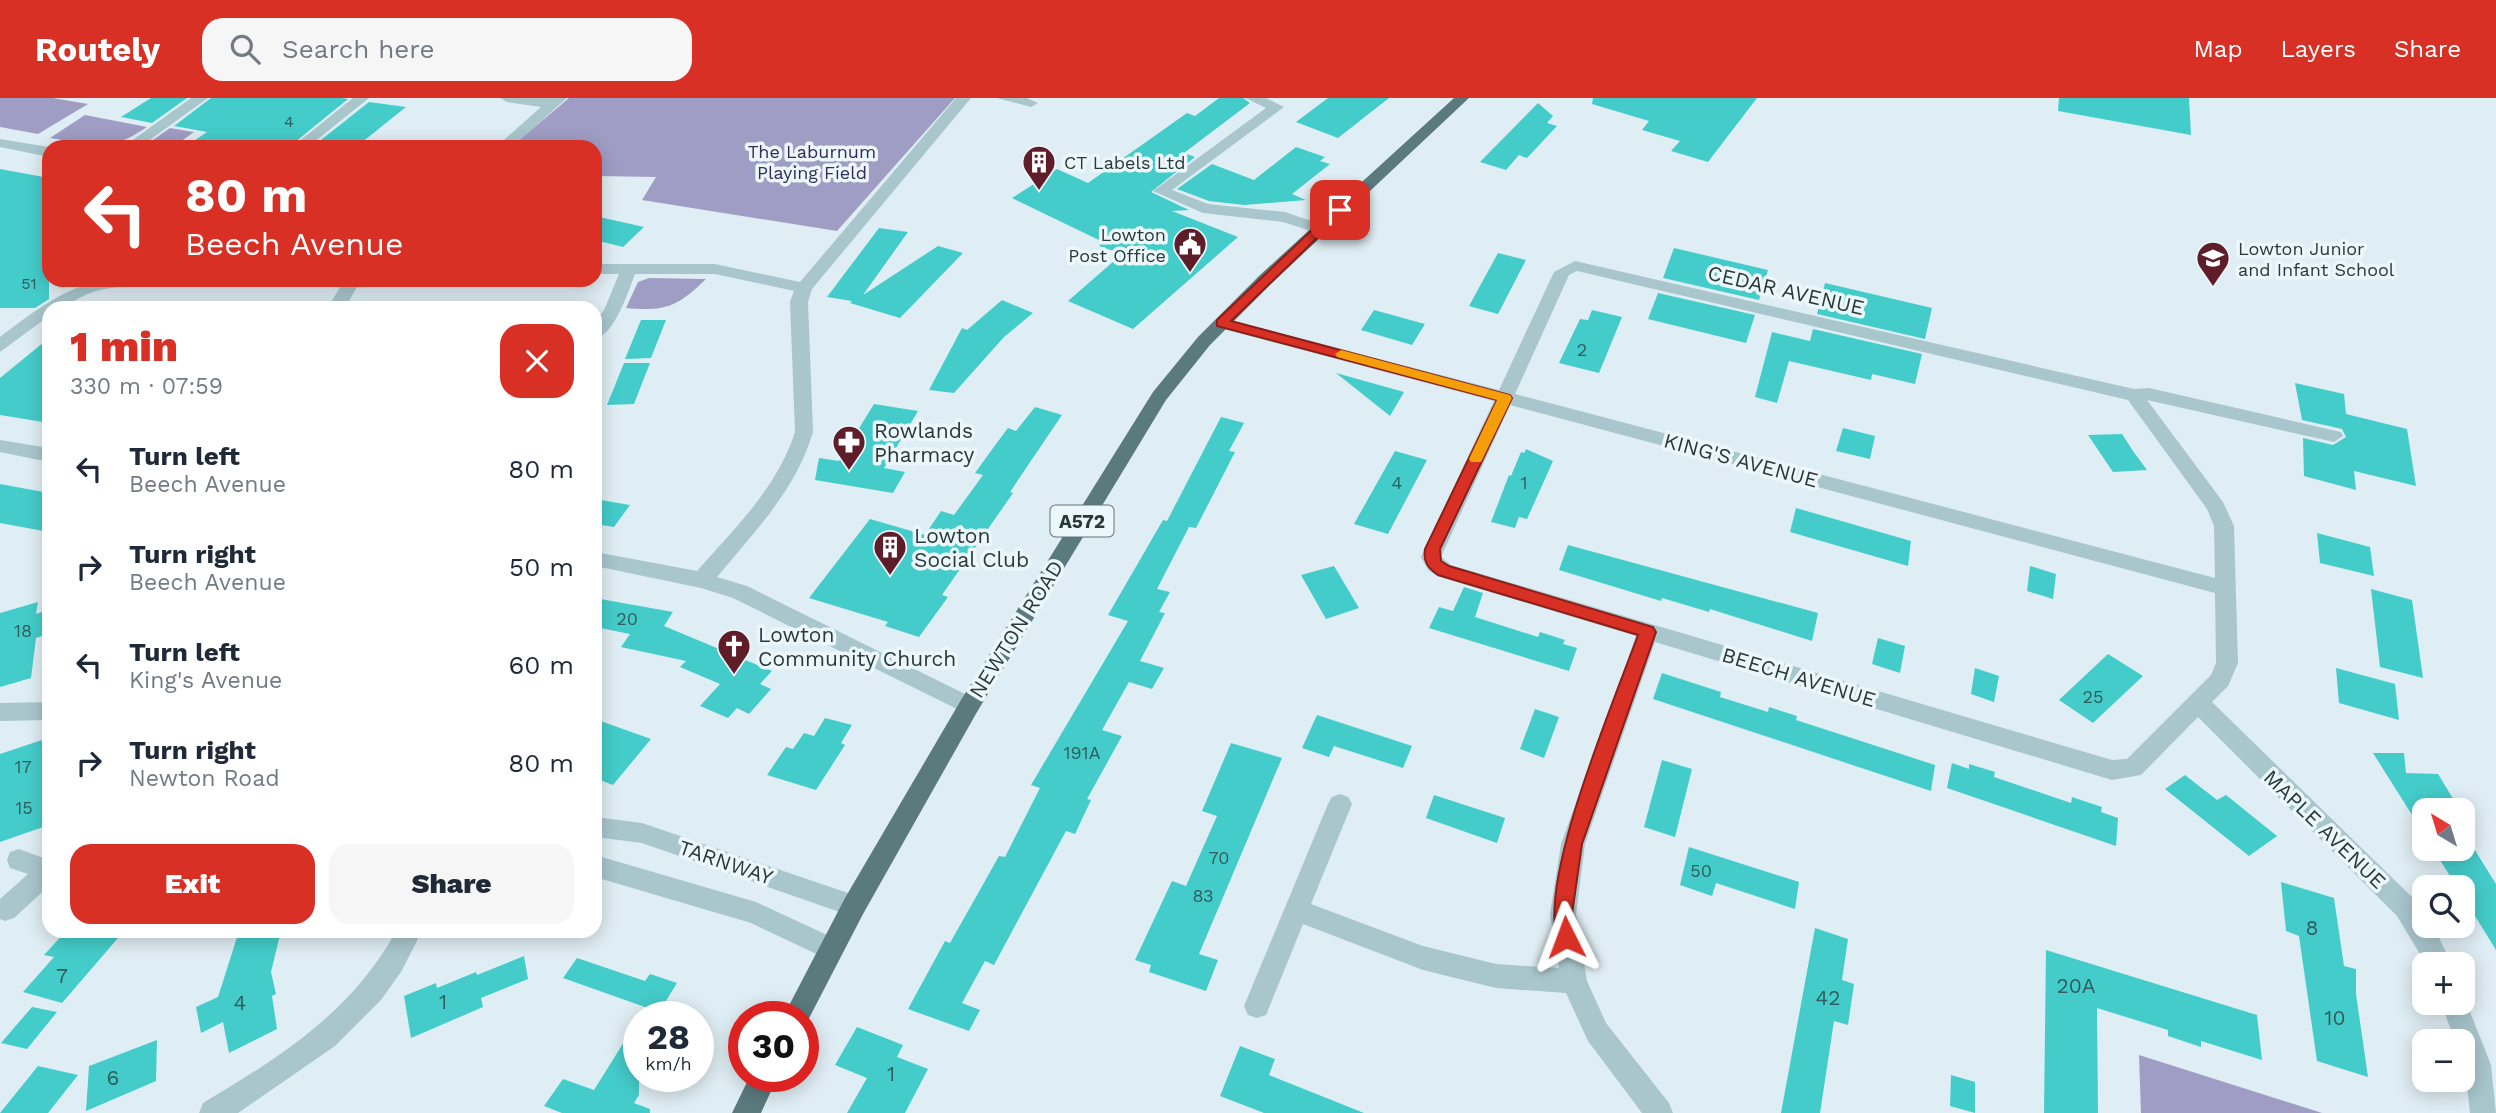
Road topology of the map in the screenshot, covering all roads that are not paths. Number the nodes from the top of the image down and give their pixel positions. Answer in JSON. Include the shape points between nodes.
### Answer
{"nodes":[{"id":1,"x":201,"y":98,"type":"edge"},
{"id":2,"x":362,"y":98,"type":"edge"},
{"id":3,"x":507,"y":98,"type":"edge"},
{"id":4,"x":964,"y":98,"type":"edge"},
{"id":5,"x":1004,"y":98,"type":"edge"},
{"id":6,"x":1252,"y":98,"type":"edge"},
{"id":7,"x":1462,"y":98,"type":"edge"},
{"id":8,"x":556,"y":101,"type":"edge"},
{"id":9,"x":1031,"y":103,"type":"dead end"},
{"id":10,"x":140,"y":140,"type":"edge"},
{"id":11,"x":308,"y":140,"type":"edge"},
{"id":12,"x":511,"y":140,"type":"edge"},
{"id":13,"x":0,"y":143,"type":"edge"},
{"id":14,"x":42,"y":151,"type":"edge"},
{"id":15,"x":1320,"y":229,"type":"junction"},
{"id":16,"x":630,"y":267,"type":"junction"},
{"id":17,"x":602,"y":269,"type":"edge"},
{"id":18,"x":91,"y":287,"type":"edge"},
{"id":19,"x":804,"y":288,"type":"junction"},
{"id":20,"x":61,"y":301,"type":"edge"},
{"id":21,"x":42,"y":313,"type":"edge"},
{"id":22,"x":1222,"y":323,"type":"junction"},
{"id":23,"x":602,"y":325,"type":"edge"},
{"id":24,"x":0,"y":346,"type":"edge"},
{"id":25,"x":2134,"y":395,"type":"junction"},
{"id":26,"x":1505,"y":398,"type":"junction"},
{"id":27,"x":2334,"y":436,"type":"dead end"},
{"id":28,"x":0,"y":446,"type":"edge"},
{"id":29,"x":42,"y":454,"type":"edge"},
{"id":30,"x":602,"y":560,"type":"edge"},
{"id":31,"x":702,"y":580,"type":"junction"},
{"id":32,"x":2225,"y":588,"type":"junction"},
{"id":33,"x":1647,"y":632,"type":"junction"},
{"id":34,"x":2198,"y":704,"type":"junction"},
{"id":35,"x":969,"y":706,"type":"junction"},
{"id":36,"x":42,"y":711,"type":"edge"},
{"id":37,"x":0,"y":712,"type":"edge"},
{"id":38,"x":1340,"y":804,"type":"dead end"},
{"id":39,"x":602,"y":828,"type":"edge"},
{"id":40,"x":19,"y":860,"type":"dead end"},
{"id":41,"x":42,"y":868,"type":"edge"},
{"id":42,"x":602,"y":868,"type":"edge"},
{"id":43,"x":42,"y":877,"type":"edge"},
{"id":44,"x":854,"y":906,"type":"junction"},
{"id":45,"x":5,"y":910,"type":"dead end"},
{"id":46,"x":1296,"y":910,"type":"junction"},
{"id":47,"x":406,"y":938,"type":"edge"},
{"id":48,"x":831,"y":949,"type":"junction"},
{"id":49,"x":2434,"y":952,"type":"edge"},
{"id":50,"x":1574,"y":981,"type":"junction"},
{"id":51,"x":804,"y":1001,"type":"edge"},
{"id":52,"x":1257,"y":1006,"type":"dead end"},
{"id":53,"x":2458,"y":1015,"type":"edge"},
{"id":54,"x":757,"y":1092,"type":"edge"},
{"id":55,"x":213,"y":1113,"type":"edge"},
{"id":56,"x":746,"y":1113,"type":"edge"},
{"id":57,"x":1659,"y":1113,"type":"edge"},
{"id":58,"x":2484,"y":1113,"type":"edge"}],
"edges":[{"from":1,"to":10,"type":"street"},
{"from":2,"to":11,"type":"street"},
{"from":3,"to":8,"type":"street"},
{"from":4,"to":19,"type":"street"},
{"from":5,"to":9,"type":"street"},
{"from":6,"to":15,"type":"street","via":[[1277,107],[1161,191],[1203,208],[1285,217]]},
{"from":7,"to":15,"type":"main road","name":"NEWTON ROAD","number":"A572"},
{"from":8,"to":12,"type":"street"},
{"from":13,"to":14,"type":"street"},
{"from":15,"to":22,"type":"main road","name":"NEWTON ROAD","number":"A572"},
{"from":16,"to":17,"type":"street"},
{"from":16,"to":19,"type":"street","via":[[715,269]]},
{"from":16,"to":23,"type":"street"},
{"from":18,"to":20,"type":"street"},
{"from":19,"to":31,"type":"street","via":[[799,302],[801,447],[782,482]]},
{"from":21,"to":24,"type":"street"},
{"from":22,"to":26,"type":"street","name":"KING'S AVENUE"},
{"from":22,"to":35,"type":"main road","name":"NEWTON ROAD","number":"A572","via":[[1159,396]]},
{"from":25,"to":26,"type":"street","name":"CEDAR AVENUE","via":[[1575,266],[1562,272]]},
{"from":25,"to":27,"type":"street","name":"CEDAR AVENUE","via":[[2149,394]]},
{"from":25,"to":32,"type":"street","via":[[2216,507],[2224,526]]},
{"from":26,"to":32,"type":"street","name":"KING'S AVENUE"},
{"from":26,"to":33,"type":"street","name":"BEECH AVENUE","via":[[1433,549],[1435,565]]},
{"from":28,"to":29,"type":"street"},
{"from":30,"to":31,"type":"street"},
{"from":31,"to":35,"type":"street","via":[[775,608]]},
{"from":32,"to":34,"type":"street","name":"BEECH AVENUE","via":[[2227,663],[2220,680]]},
{"from":33,"to":34,"type":"street","name":"BEECH AVENUE","via":[[2112,770],[2133,768]]},
{"from":33,"to":50,"type":"street","via":[[1573,844],[1563,914]]},
{"from":34,"to":49,"type":"street","name":"MAPLE AVENUE","via":[[2406,908]]},
{"from":35,"to":44,"type":"main road","name":"NEWTON ROAD","number":"A572"},
{"from":36,"to":37,"type":"street"},
{"from":38,"to":46,"type":"street"},
{"from":39,"to":44,"type":"street","name":"TARNWAY","via":[[642,833]]},
{"from":40,"to":41,"type":"street"},
{"from":42,"to":48,"type":"street","name":"TARNWAY","via":[[755,913]]},
{"from":43,"to":45,"type":"street"},
{"from":44,"to":48,"type":"main road","name":"NEWTON ROAD","number":"A572"},
{"from":46,"to":50,"type":"street","via":[[1423,958],[1496,976]]},
{"from":46,"to":52,"type":"street"},
{"from":47,"to":55,"type":"street","via":[[375,989],[345,1024],[306,1056]]},
{"from":48,"to":51,"type":"main road","name":"NEWTON ROAD","number":"A572"},
{"from":50,"to":57,"type":"street","via":[[1597,1032]]},
{"from":53,"to":58,"type":"street","via":[[2477,1065]]},
{"from":54,"to":56,"type":"main road"}]}
